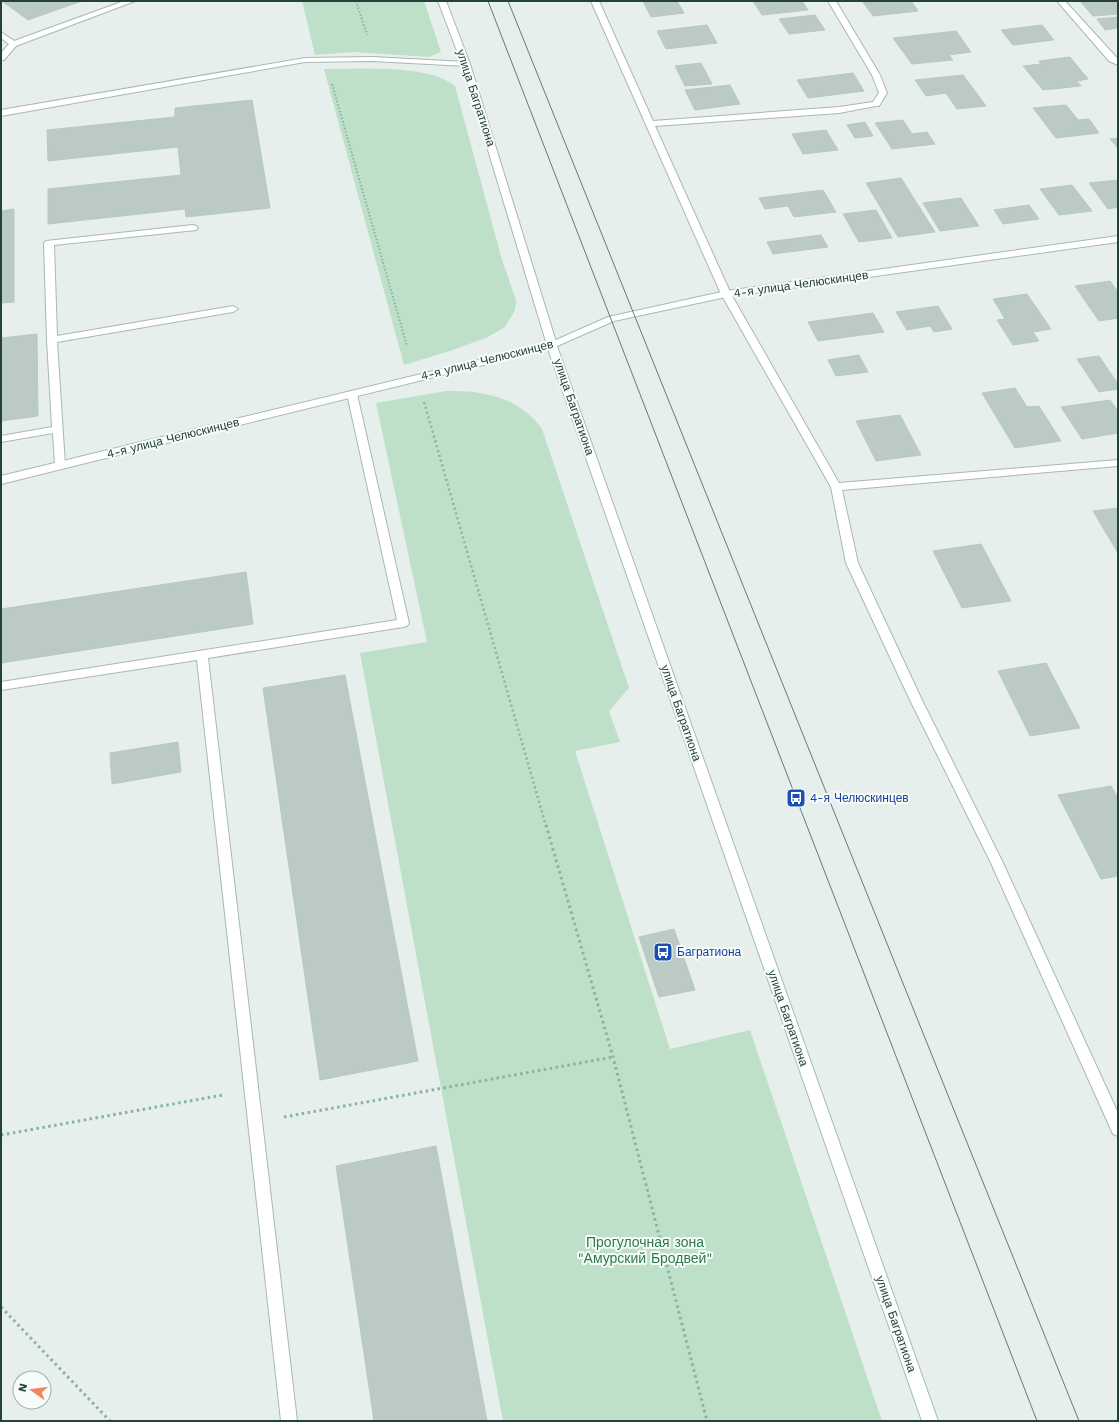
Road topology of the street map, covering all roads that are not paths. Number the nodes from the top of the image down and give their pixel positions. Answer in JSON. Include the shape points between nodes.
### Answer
{"nodes":[{"id":1,"x":131,"y":1,"type":"edge"},
{"id":2,"x":442,"y":1,"type":"edge"},
{"id":3,"x":595,"y":1,"type":"edge"},
{"id":4,"x":832,"y":1,"type":"edge"},
{"id":5,"x":1061,"y":1,"type":"edge"},
{"id":6,"x":1,"y":34,"type":"edge"},
{"id":7,"x":12,"y":44,"type":"junction"},
{"id":8,"x":1,"y":58,"type":"edge"},
{"id":9,"x":1118,"y":62,"type":"edge"},
{"id":10,"x":466,"y":64,"type":"junction"},
{"id":11,"x":1,"y":113,"type":"edge"},
{"id":12,"x":650,"y":124,"type":"junction"},
{"id":13,"x":193,"y":228,"type":"dead end"},
{"id":14,"x":1118,"y":239,"type":"edge"},
{"id":15,"x":726,"y":294,"type":"junction"},
{"id":16,"x":233,"y":309,"type":"dead end"},
{"id":17,"x":52,"y":340,"type":"junction"},
{"id":18,"x":552,"y":345,"type":"junction"},
{"id":19,"x":352,"y":394,"type":"junction"},
{"id":20,"x":58,"y":429,"type":"junction"},
{"id":21,"x":1,"y":439,"type":"edge"},
{"id":22,"x":1118,"y":463,"type":"edge"},
{"id":23,"x":60,"y":465,"type":"junction"},
{"id":24,"x":1,"y":480,"type":"edge"},
{"id":25,"x":836,"y":487,"type":"junction"},
{"id":26,"x":202,"y":655,"type":"junction"},
{"id":27,"x":1,"y":686,"type":"edge"},
{"id":28,"x":1118,"y":1129,"type":"edge"},
{"id":29,"x":289,"y":1421,"type":"edge"},
{"id":30,"x":930,"y":1421,"type":"edge"}],
"edges":[{"from":1,"to":7,"type":"main road"},
{"from":2,"to":10,"type":"main road","name":"улица Багратиона"},
{"from":3,"to":12,"type":"main road"},
{"from":4,"to":12,"type":"main road","via":[[876,75],[883,93],[876,104],[839,110]]},
{"from":5,"to":9,"type":"main road","via":[[1112,59]]},
{"from":6,"to":7,"type":"main road"},
{"from":7,"to":8,"type":"main road"},
{"from":10,"to":11,"type":"main road","via":[[366,59],[305,60]]},
{"from":10,"to":18,"type":"main road","name":"улица Багратиона"},
{"from":12,"to":15,"type":"main road"},
{"from":13,"to":17,"type":"main road","via":[[49,243]]},
{"from":14,"to":15,"type":"main road","name":"4-я улица Челюскинцев"},
{"from":15,"to":18,"type":"main road","name":"4-я улица Челюскинцев","via":[[611,319]]},
{"from":15,"to":25,"type":"main road"},
{"from":16,"to":17,"type":"main road"},
{"from":17,"to":20,"type":"main road"},
{"from":18,"to":19,"type":"main road","name":"4-я улица Челюскинцев"},
{"from":18,"to":30,"type":"main road","name":"улица Багратиона"},
{"from":19,"to":23,"type":"main road","name":"4-я улица Челюскинцев"},
{"from":19,"to":26,"type":"main road","via":[[403,623]]},
{"from":20,"to":21,"type":"main road"},
{"from":20,"to":23,"type":"main road"},
{"from":22,"to":25,"type":"main road"},
{"from":23,"to":24,"type":"main road","name":"4-я улица Челюскинцев"},
{"from":25,"to":28,"type":"main road","via":[[852,562],[915,698],[997,863]]},
{"from":26,"to":27,"type":"main road"},
{"from":26,"to":29,"type":"main road"}]}
